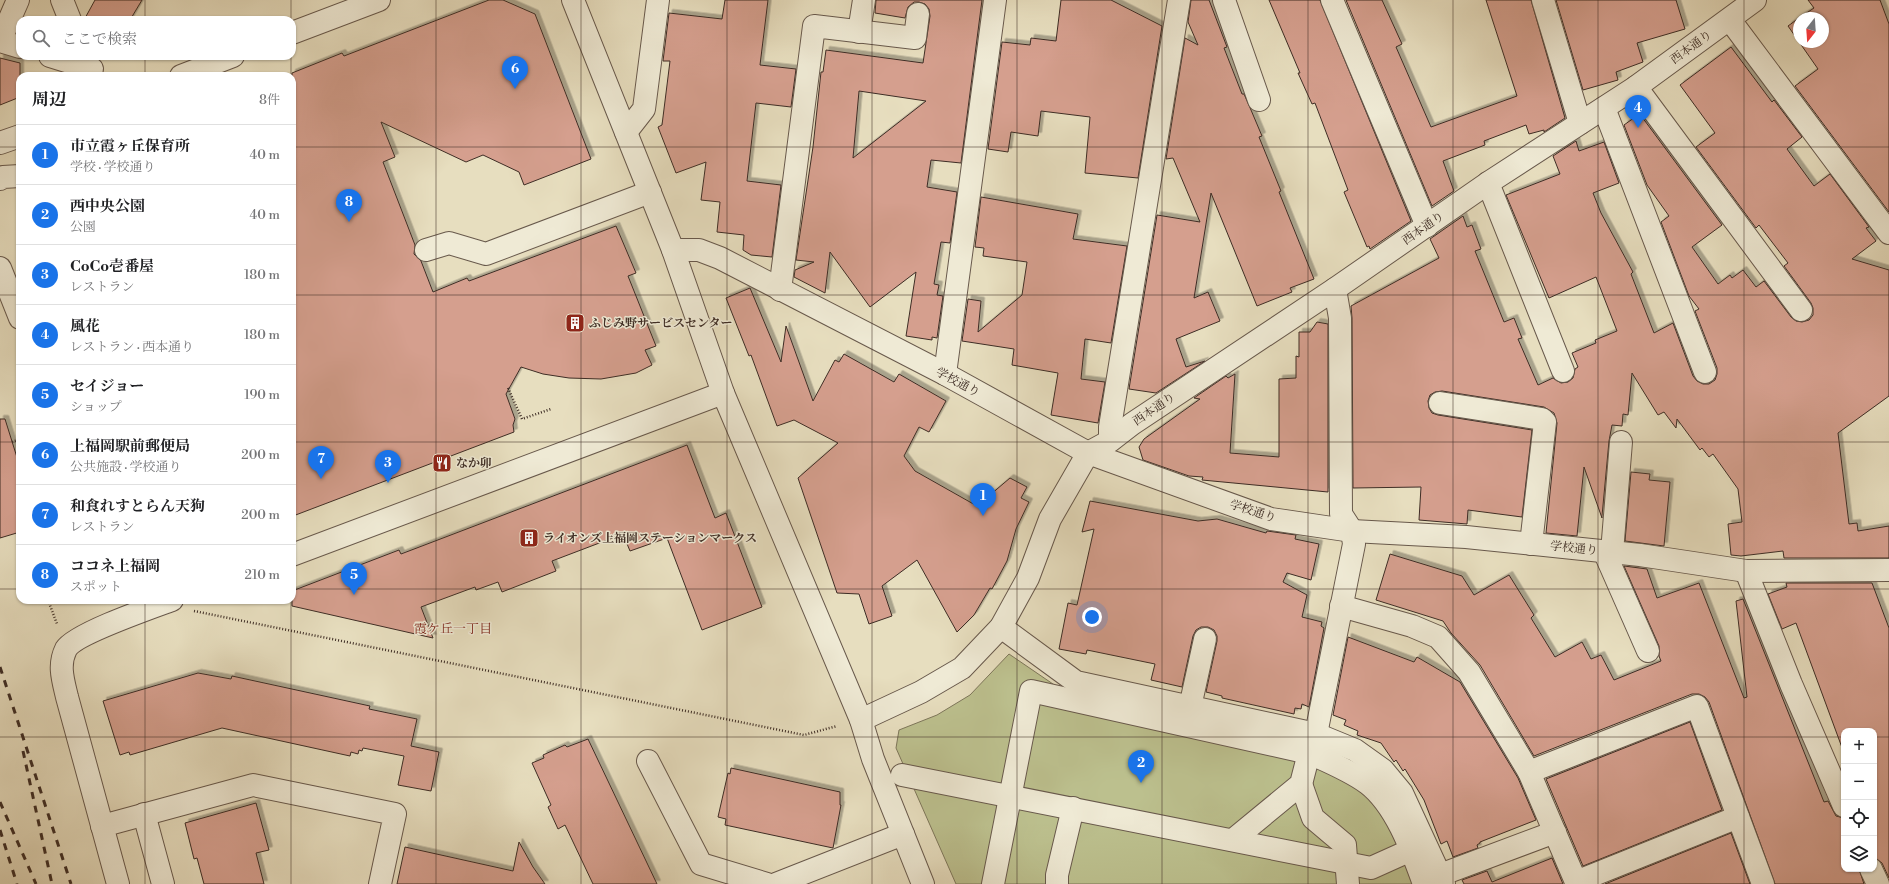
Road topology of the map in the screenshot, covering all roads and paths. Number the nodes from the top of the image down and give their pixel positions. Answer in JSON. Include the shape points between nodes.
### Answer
{"nodes":[{"id":1,"x":18,"y":0,"type":"edge"},
{"id":2,"x":62,"y":0,"type":"edge"},
{"id":3,"x":379,"y":0,"type":"edge"},
{"id":4,"x":573,"y":0,"type":"edge"},
{"id":5,"x":658,"y":0,"type":"edge"},
{"id":6,"x":864,"y":0,"type":"edge"},
{"id":7,"x":995,"y":0,"type":"edge"},
{"id":8,"x":1179,"y":0,"type":"edge"},
{"id":9,"x":1224,"y":0,"type":"edge"},
{"id":10,"x":1332,"y":0,"type":"edge"},
{"id":11,"x":1543,"y":0,"type":"edge"},
{"id":12,"x":1756,"y":0,"type":"edge"},
{"id":13,"x":918,"y":14,"type":"dead end"},
{"id":14,"x":68,"y":16,"type":"edge"},
{"id":15,"x":1730,"y":20,"type":"junction"},
{"id":16,"x":296,"y":31,"type":"edge"},
{"id":17,"x":859,"y":32,"type":"junction"},
{"id":18,"x":16,"y":46,"type":"edge"},
{"id":19,"x":65,"y":60,"type":"edge"},
{"id":20,"x":223,"y":60,"type":"edge"},
{"id":21,"x":92,"y":67,"type":"edge"},
{"id":22,"x":191,"y":72,"type":"edge"},
{"id":23,"x":1636,"y":87,"type":"junction"},
{"id":24,"x":1259,"y":100,"type":"dead end"},
{"id":25,"x":1604,"y":108,"type":"junction"},
{"id":26,"x":1580,"y":123,"type":"junction"},
{"id":27,"x":626,"y":132,"type":"junction"},
{"id":28,"x":16,"y":176,"type":"edge"},
{"id":29,"x":0,"y":179,"type":"edge"},
{"id":30,"x":1488,"y":183,"type":"junction"},
{"id":31,"x":650,"y":192,"type":"junction"},
{"id":32,"x":1427,"y":226,"type":"junction"},
{"id":33,"x":1889,"y":233,"type":"edge"},
{"id":34,"x":426,"y":250,"type":"dead end"},
{"id":35,"x":673,"y":250,"type":"junction"},
{"id":36,"x":0,"y":268,"type":"edge"},
{"id":37,"x":1335,"y":289,"type":"junction"},
{"id":38,"x":780,"y":290,"type":"junction"},
{"id":39,"x":16,"y":308,"type":"edge"},
{"id":40,"x":1801,"y":310,"type":"dead end"},
{"id":41,"x":1563,"y":371,"type":"dead end"},
{"id":42,"x":1704,"y":372,"type":"dead end"},
{"id":43,"x":945,"y":374,"type":"junction"},
{"id":44,"x":508,"y":388,"type":"dead end"},
{"id":45,"x":723,"y":393,"type":"junction"},
{"id":46,"x":1440,"y":403,"type":"dead end"},
{"id":47,"x":551,"y":409,"type":"dead end"},
{"id":48,"x":1112,"y":439,"type":"junction"},
{"id":49,"x":16,"y":440,"type":"edge"},
{"id":50,"x":12,"y":442,"type":"dead end"},
{"id":51,"x":1622,"y":442,"type":"dead end"},
{"id":52,"x":1088,"y":453,"type":"junction"},
{"id":53,"x":1352,"y":531,"type":"junction"},
{"id":54,"x":1530,"y":544,"type":"junction"},
{"id":55,"x":1608,"y":552,"type":"junction"},
{"id":56,"x":296,"y":553,"type":"edge"},
{"id":57,"x":1746,"y":571,"type":"junction"},
{"id":58,"x":1888,"y":574,"type":"edge"},
{"id":59,"x":49,"y":604,"type":"edge"},
{"id":60,"x":181,"y":605,"type":"edge"},
{"id":61,"x":1342,"y":606,"type":"junction"},
{"id":62,"x":1001,"y":627,"type":"junction"},
{"id":63,"x":59,"y":630,"type":"dead end"},
{"id":64,"x":1205,"y":639,"type":"dead end"},
{"id":65,"x":1648,"y":651,"type":"dead end"},
{"id":66,"x":1190,"y":707,"type":"junction"},
{"id":67,"x":861,"y":720,"type":"junction"},
{"id":68,"x":1313,"y":744,"type":"junction"},
{"id":69,"x":648,"y":761,"type":"dead end"},
{"id":70,"x":1529,"y":772,"type":"junction"},
{"id":71,"x":902,"y":775,"type":"dead end"},
{"id":72,"x":1301,"y":784,"type":"junction"},
{"id":73,"x":1011,"y":796,"type":"junction"},
{"id":74,"x":1841,"y":800,"type":"edge"},
{"id":75,"x":1073,"y":808,"type":"junction"},
{"id":76,"x":144,"y":814,"type":"junction"},
{"id":77,"x":1738,"y":817,"type":"junction"},
{"id":78,"x":102,"y":826,"type":"junction"},
{"id":79,"x":1555,"y":832,"type":"junction"},
{"id":80,"x":903,"y":834,"type":"junction"},
{"id":81,"x":1233,"y":840,"type":"junction"},
{"id":82,"x":1411,"y":850,"type":"junction"},
{"id":83,"x":1872,"y":872,"type":"edge"},
{"id":84,"x":1348,"y":873,"type":"edge"},
{"id":85,"x":1436,"y":881,"type":"edge"},
{"id":86,"x":118,"y":884,"type":"edge"},
{"id":87,"x":163,"y":884,"type":"edge"},
{"id":88,"x":380,"y":884,"type":"edge"},
{"id":89,"x":767,"y":884,"type":"edge"},
{"id":90,"x":776,"y":884,"type":"edge"},
{"id":91,"x":924,"y":884,"type":"edge"},
{"id":92,"x":993,"y":884,"type":"edge"},
{"id":93,"x":1057,"y":884,"type":"edge"},
{"id":94,"x":1763,"y":884,"type":"edge"},
{"id":95,"x":1878,"y":884,"type":"edge"}],
"edges":[{"from":1,"to":18,"type":"street","via":[[0,41]]},
{"from":2,"to":14,"type":"street"},
{"from":3,"to":16,"type":"street"},
{"from":4,"to":27,"type":"street"},
{"from":5,"to":27,"type":"street","via":[[644,109]]},
{"from":6,"to":17,"type":"street"},
{"from":7,"to":43,"type":"street"},
{"from":8,"to":48,"type":"street","via":[[1110,427]]},
{"from":9,"to":24,"type":"street"},
{"from":10,"to":32,"type":"street"},
{"from":11,"to":26,"type":"street"},
{"from":12,"to":15,"type":"street","name":"西本通り"},
{"from":13,"to":17,"type":"street","via":[[915,38]]},
{"from":15,"to":23,"type":"street","name":"西本通り"},
{"from":15,"to":33,"type":"street"},
{"from":17,"to":38,"type":"street","via":[[814,26]]},
{"from":19,"to":21,"type":"street"},
{"from":20,"to":22,"type":"street"},
{"from":23,"to":25,"type":"street","name":"西本通り"},
{"from":23,"to":40,"type":"street"},
{"from":25,"to":26,"type":"street","name":"西本通り"},
{"from":25,"to":42,"type":"street"},
{"from":26,"to":30,"type":"street","name":"西本通り"},
{"from":27,"to":31,"type":"street"},
{"from":28,"to":29,"type":"street"},
{"from":30,"to":32,"type":"street","name":"西本通り"},
{"from":30,"to":41,"type":"street"},
{"from":31,"to":34,"type":"street","via":[[486,254],[449,243]]},
{"from":31,"to":35,"type":"street"},
{"from":32,"to":37,"type":"street","name":"西本通り"},
{"from":35,"to":38,"type":"street","name":"学校通り","via":[[699,250],[720,258]]},
{"from":35,"to":45,"type":"street"},
{"from":36,"to":39,"type":"street"},
{"from":37,"to":48,"type":"street","name":"西本通り"},
{"from":37,"to":53,"type":"street","via":[[1340,318],[1341,514]]},
{"from":38,"to":43,"type":"street","name":"学校通り"},
{"from":43,"to":52,"type":"street","name":"学校通り"},
{"from":44,"to":47,"type":"path","via":[[522,419]]},
{"from":45,"to":56,"type":"street"},
{"from":45,"to":67,"type":"street"},
{"from":46,"to":54,"type":"street","via":[[1542,419],[1545,422]]},
{"from":48,"to":52,"type":"street","name":"西本通り"},
{"from":49,"to":50,"type":"path"},
{"from":51,"to":55,"type":"street"},
{"from":52,"to":53,"type":"street","name":"学校通り","via":[[1271,519]]},
{"from":52,"to":62,"type":"street","via":[[1050,519],[1028,578]]},
{"from":53,"to":54,"type":"street","name":"学校通り","via":[[1466,537]]},
{"from":53,"to":61,"type":"street","via":[[1354,544]]},
{"from":54,"to":55,"type":"street","name":"学校通り"},
{"from":55,"to":57,"type":"street","name":"学校通り"},
{"from":55,"to":65,"type":"street"},
{"from":57,"to":58,"type":"street","name":"学校通り"},
{"from":57,"to":74,"type":"street"},
{"from":59,"to":63,"type":"path"},
{"from":60,"to":67,"type":"path","via":[[804,735]]},
{"from":60,"to":78,"type":"street","via":[[101,627],[67,647],[61,670]]},
{"from":61,"to":68,"type":"street"},
{"from":61,"to":70,"type":"street","via":[[1412,626],[1438,637],[1469,672]]},
{"from":62,"to":66,"type":"street","via":[[1076,682]]},
{"from":62,"to":67,"type":"street","via":[[962,668],[921,692]]},
{"from":64,"to":66,"type":"street"},
{"from":66,"to":68,"type":"street"},
{"from":67,"to":80,"type":"street","via":[[873,759]]},
{"from":68,"to":72,"type":"street"},
{"from":68,"to":73,"type":"street","via":[[1031,691]]},
{"from":68,"to":82,"type":"street","via":[[1338,766],[1368,784],[1389,809]]},
{"from":68,"to":85,"type":"street","via":[[1355,750],[1383,770],[1402,793]]},
{"from":69,"to":89,"type":"street","via":[[700,864]]},
{"from":70,"to":77,"type":"street","via":[[1697,706]]},
{"from":70,"to":79,"type":"street"},
{"from":71,"to":73,"type":"street"},
{"from":72,"to":81,"type":"street"},
{"from":72,"to":84,"type":"street","via":[[1313,818],[1345,845]]},
{"from":73,"to":75,"type":"street"},
{"from":73,"to":92,"type":"street"},
{"from":75,"to":81,"type":"street"},
{"from":75,"to":93,"type":"street"},
{"from":76,"to":78,"type":"street"},
{"from":76,"to":87,"type":"street"},
{"from":76,"to":88,"type":"street","via":[[253,785],[395,814]]},
{"from":77,"to":79,"type":"street","via":[[1576,882]]},
{"from":77,"to":94,"type":"street"},
{"from":78,"to":86,"type":"street"},
{"from":79,"to":85,"type":"street"},
{"from":80,"to":90,"type":"street"},
{"from":80,"to":91,"type":"street"},
{"from":81,"to":84,"type":"street"},
{"from":82,"to":84,"type":"street","via":[[1371,868]]},
{"from":82,"to":85,"type":"street"},
{"from":83,"to":95,"type":"street"}]}
